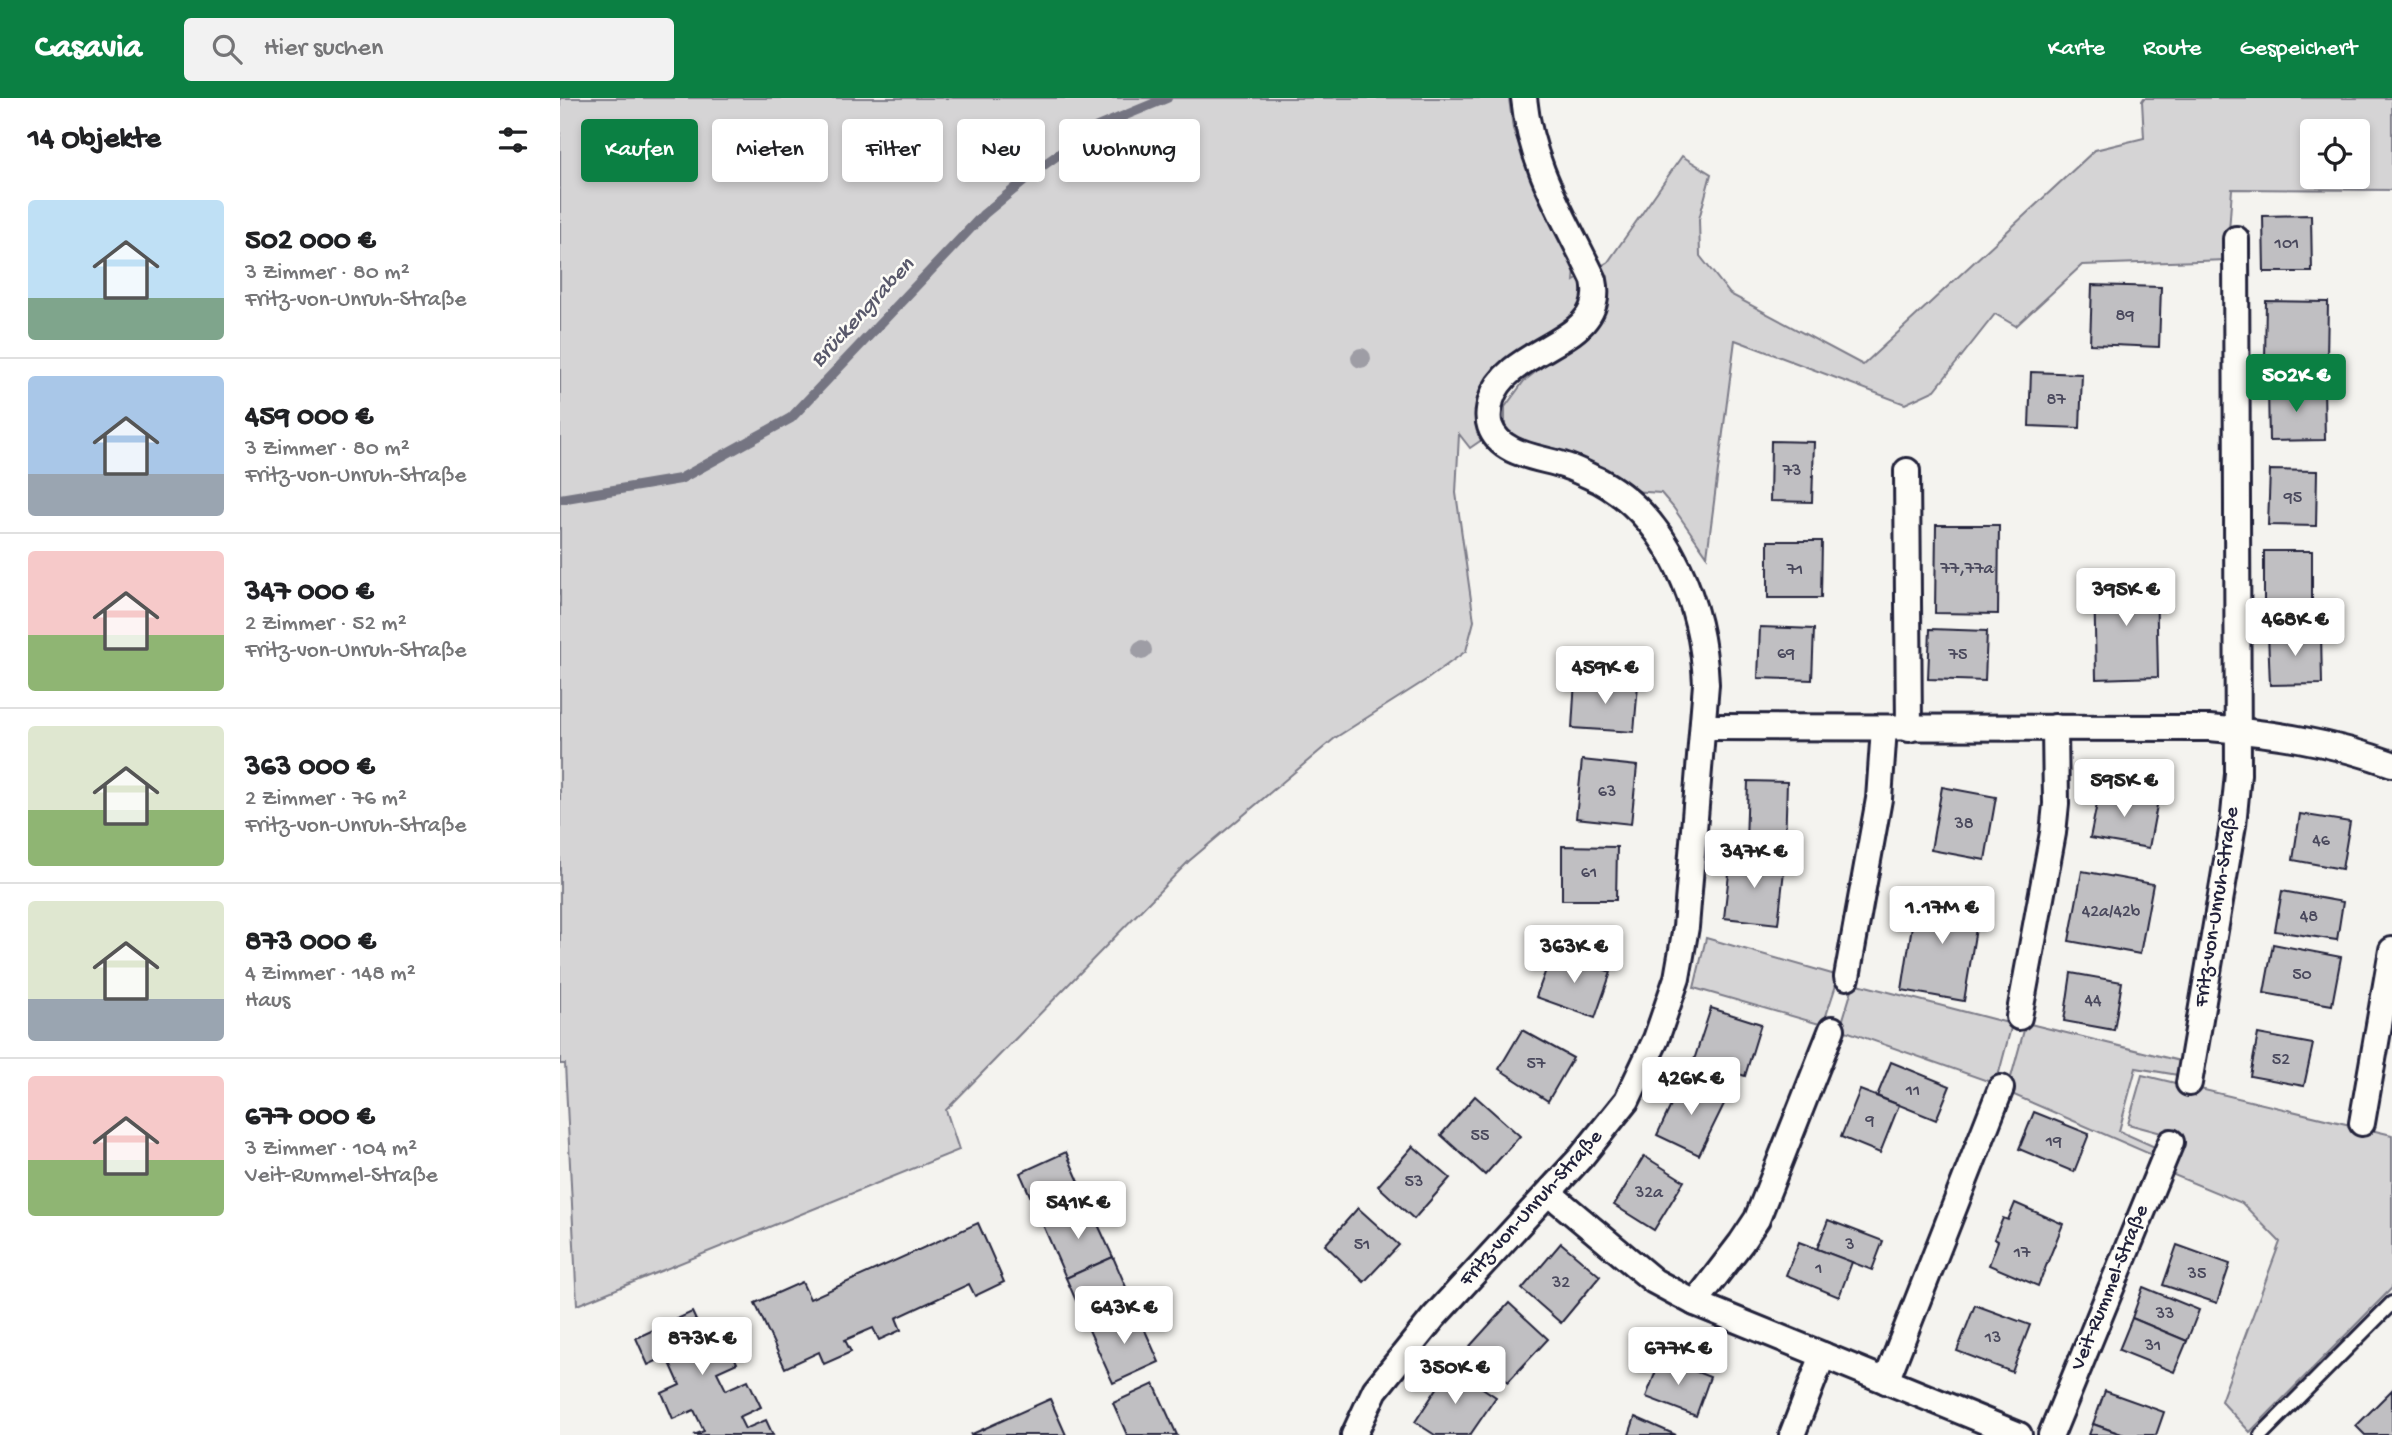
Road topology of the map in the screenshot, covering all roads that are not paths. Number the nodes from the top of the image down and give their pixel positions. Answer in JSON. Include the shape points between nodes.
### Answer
{"nodes":[{"id":1,"x":1524,"y":98,"type":"edge"},
{"id":2,"x":2236,"y":239,"type":"dead end"},
{"id":3,"x":1907,"y":471,"type":"dead end"},
{"id":4,"x":1704,"y":727,"type":"junction"},
{"id":5,"x":2055,"y":727,"type":"junction"},
{"id":6,"x":1884,"y":728,"type":"junction"},
{"id":7,"x":1909,"y":729,"type":"junction"},
{"id":8,"x":2238,"y":730,"type":"junction"},
{"id":9,"x":2392,"y":764,"type":"edge"},
{"id":10,"x":2392,"y":950,"type":"edge"},
{"id":11,"x":1847,"y":977,"type":"dead end"},
{"id":12,"x":2019,"y":1017,"type":"dead end"},
{"id":13,"x":1832,"y":1029,"type":"dead end"},
{"id":14,"x":2189,"y":1083,"type":"dead end"},
{"id":15,"x":2001,"y":1087,"type":"dead end"},
{"id":16,"x":2362,"y":1123,"type":"dead end"},
{"id":17,"x":2171,"y":1142,"type":"dead end"},
{"id":18,"x":1549,"y":1193,"type":"junction"},
{"id":19,"x":1695,"y":1303,"type":"junction"},
{"id":20,"x":2392,"y":1303,"type":"edge"},
{"id":21,"x":1823,"y":1355,"type":"junction"},
{"id":22,"x":1886,"y":1381,"type":"junction"},
{"id":23,"x":1354,"y":1435,"type":"edge"},
{"id":24,"x":1792,"y":1435,"type":"edge"},
{"id":25,"x":2019,"y":1435,"type":"edge"},
{"id":26,"x":2051,"y":1435,"type":"edge"},
{"id":27,"x":2261,"y":1435,"type":"edge"}],
"edges":[{"from":1,"to":4,"type":"street","name":"Fritz-von-Unruh-Straße","via":[[1539,169],[1597,292],[1580,327],[1500,381],[1489,424],[1495,436],[1515,451],[1568,467],[1614,490],[1651,525],[1674,560],[1699,623],[1704,654]]},
{"from":2,"to":8,"type":"street","name":"Fritz-von-Unruh-Straße"},
{"from":3,"to":7,"type":"street"},
{"from":4,"to":6,"type":"street"},
{"from":4,"to":18,"type":"street","name":"Fritz-von-Unruh-Straße","via":[[1677,978],[1656,1039],[1627,1100]]},
{"from":5,"to":7,"type":"street"},
{"from":5,"to":8,"type":"street"},
{"from":5,"to":12,"type":"street","via":[[2053,833]]},
{"from":6,"to":7,"type":"street"},
{"from":6,"to":11,"type":"street","via":[[1879,799]]},
{"from":8,"to":9,"type":"street","via":[[2319,742]]},
{"from":8,"to":14,"type":"street","name":"Fritz-von-Unruh-Straße","via":[[2233,825]]},
{"from":10,"to":16,"type":"street"},
{"from":13,"to":19,"type":"street","via":[[1757,1219]]},
{"from":15,"to":22,"type":"street"},
{"from":17,"to":26,"type":"street","name":"Veit-Rummel-Straße"},
{"from":18,"to":19,"type":"street","via":[[1654,1281]]},
{"from":18,"to":23,"type":"street","name":"Fritz-von-Unruh-Straße","via":[[1433,1318],[1375,1391]]},
{"from":19,"to":21,"type":"street"},
{"from":20,"to":27,"type":"lane"},
{"from":21,"to":22,"type":"street"},
{"from":21,"to":24,"type":"street"},
{"from":22,"to":25,"type":"street"}]}
